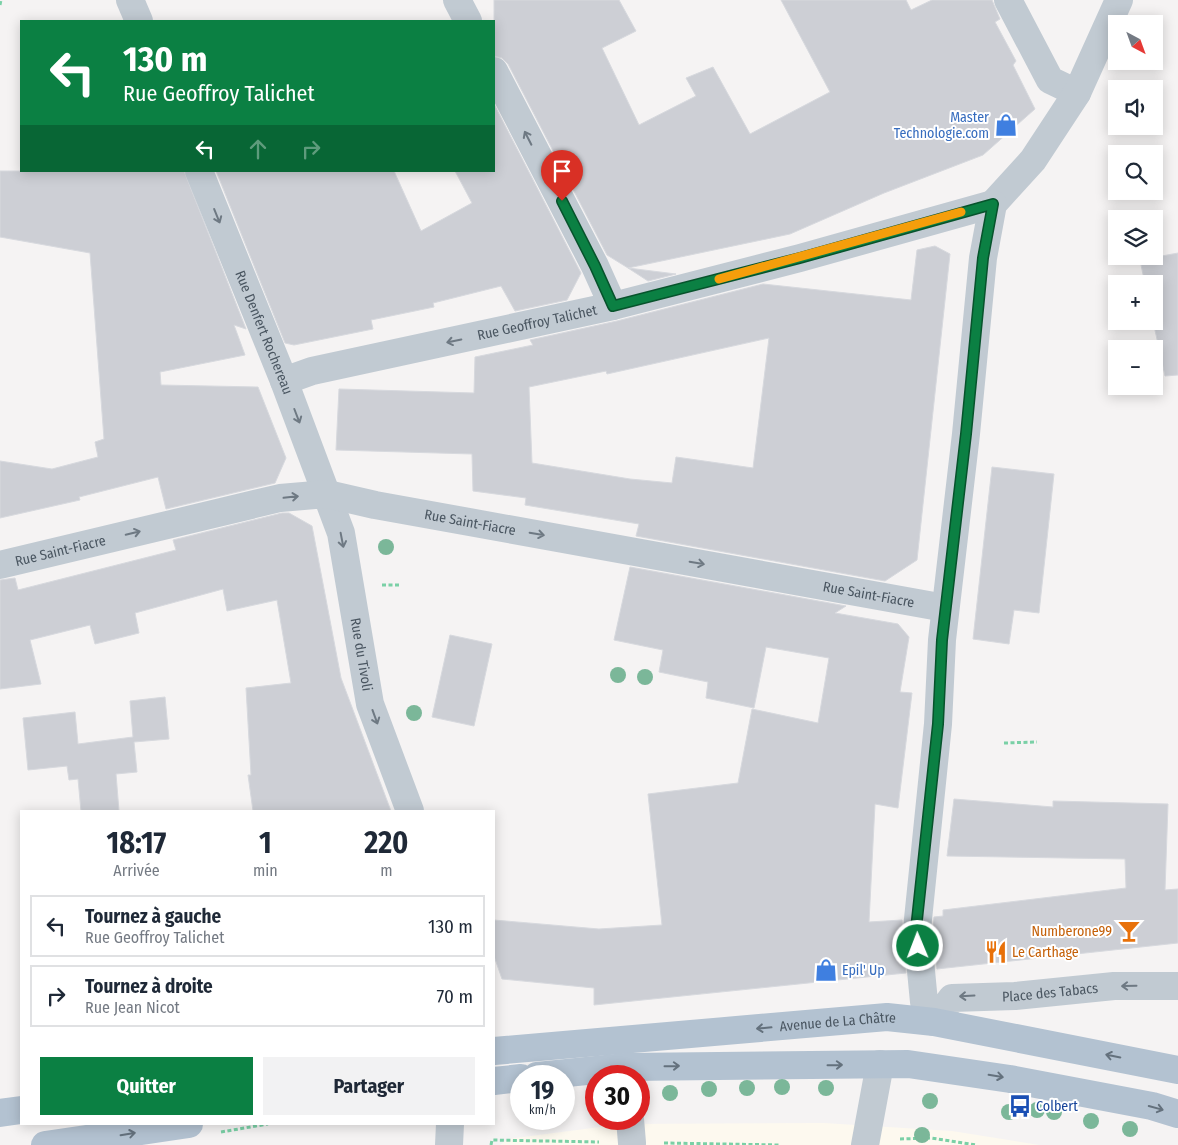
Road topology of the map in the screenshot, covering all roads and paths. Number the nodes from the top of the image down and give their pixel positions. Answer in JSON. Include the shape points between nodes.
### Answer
{"nodes":[{"id":1,"x":1,"y":0,"type":"edge"},
{"id":2,"x":130,"y":0,"type":"edge"},
{"id":3,"x":457,"y":0,"type":"edge"},
{"id":4,"x":1008,"y":0,"type":"edge"},
{"id":5,"x":1119,"y":0,"type":"edge"},
{"id":6,"x":0,"y":5,"type":"edge"},
{"id":7,"x":139,"y":20,"type":"edge"},
{"id":8,"x":467,"y":20,"type":"edge"},
{"id":9,"x":495,"y":73,"type":"edge"},
{"id":10,"x":1077,"y":93,"type":"junction"},
{"id":11,"x":199,"y":172,"type":"edge"},
{"id":12,"x":993,"y":204,"type":"junction"},
{"id":13,"x":613,"y":306,"type":"junction"},
{"id":14,"x":284,"y":381,"type":"junction"},
{"id":15,"x":327,"y":494,"type":"junction"},
{"id":16,"x":0,"y":565,"type":"edge"},
{"id":17,"x":945,"y":608,"type":"junction"},
{"id":18,"x":1037,"y":742,"type":"dead end"},
{"id":19,"x":1004,"y":743,"type":"dead end"},
{"id":20,"x":410,"y":810,"type":"edge"},
{"id":21,"x":1178,"y":986,"type":"edge"},
{"id":22,"x":934,"y":1022,"type":"junction"},
{"id":23,"x":495,"y":1052,"type":"edge"},
{"id":24,"x":880,"y":1064,"type":"junction"},
{"id":25,"x":1178,"y":1070,"type":"edge"},
{"id":26,"x":650,"y":1071,"type":"edge"},
{"id":27,"x":510,"y":1079,"type":"edge"},
{"id":28,"x":495,"y":1081,"type":"edge"},
{"id":29,"x":20,"y":1110,"type":"edge"},
{"id":30,"x":0,"y":1113,"type":"edge"},
{"id":31,"x":1178,"y":1114,"type":"edge"},
{"id":32,"x":182,"y":1125,"type":"edge"},
{"id":33,"x":450,"y":1125,"type":"edge"},
{"id":34,"x":631,"y":1131,"type":"edge"},
{"id":35,"x":892,"y":1140,"type":"dead end"},
{"id":36,"x":722,"y":1144,"type":"edge"},
{"id":37,"x":45,"y":1145,"type":"edge"},
{"id":38,"x":449,"y":1145,"type":"edge"},
{"id":39,"x":491,"y":1145,"type":"edge"},
{"id":40,"x":780,"y":1145,"type":"edge"},
{"id":41,"x":865,"y":1145,"type":"edge"},
{"id":42,"x":976,"y":1145,"type":"edge"}],
"edges":[{"from":1,"to":6,"type":"path"},
{"from":2,"to":7,"type":"street"},
{"from":3,"to":8,"type":"street"},
{"from":4,"to":10,"type":"street","via":[[1050,80]]},
{"from":5,"to":10,"type":"street"},
{"from":13,"to":9,"type":"street","one_way":true},
{"from":10,"to":12,"type":"street","via":[[1033,160]]},
{"from":11,"to":14,"type":"street","name":"Rue Denfert Rochereau","one_way":true},
{"from":12,"to":13,"type":"street","name":"Rue Geoffroy Talichet"},
{"from":12,"to":17,"type":"street","via":[[983,258]]},
{"from":13,"to":14,"type":"street","name":"Rue Geoffroy Talichet","one_way":true,"via":[[312,372]]},
{"from":14,"to":15,"type":"street","name":"Rue Denfert Rochereau","one_way":true},
{"from":16,"to":15,"type":"street","name":"Rue Saint-Fiacre","one_way":true,"via":[[280,498]]},
{"from":15,"to":17,"type":"street","name":"Rue Saint-Fiacre","one_way":true},
{"from":15,"to":20,"type":"street","name":"Rue du Tivoli","one_way":true,"via":[[342,533],[370,704]]},
{"from":17,"to":22,"type":"street","via":[[938,724],[916,929],[924,1002]]},
{"from":18,"to":19,"type":"path"},
{"from":21,"to":22,"type":"street","name":"Place des Tabacs","one_way":true,"via":[[1114,986],[1015,996],[957,997],[952,998]]},
{"from":22,"to":23,"type":"main road","name":"Avenue de La Châtre","one_way":true,"via":[[887,1017]]},
{"from":25,"to":22,"type":"main road","name":"Avenue de La Châtre","one_way":true},
{"from":26,"to":24,"type":"main road","one_way":true},
{"from":24,"to":31,"type":"main road","one_way":true,"via":[[908,1064],[1010,1079],[1152,1106]]},
{"from":24,"to":41,"type":"street"},
{"from":27,"to":28,"type":"main road"},
{"from":29,"to":30,"type":"main road"},
{"from":37,"to":32,"type":"main road","one_way":true},
{"from":33,"to":38,"type":"street"},
{"from":34,"to":36,"type":"path"},
{"from":34,"to":39,"type":"path","via":[[492,1140]]},
{"from":35,"to":42,"type":"path","via":[[930,1138]]},
{"from":36,"to":40,"type":"path"}]}
